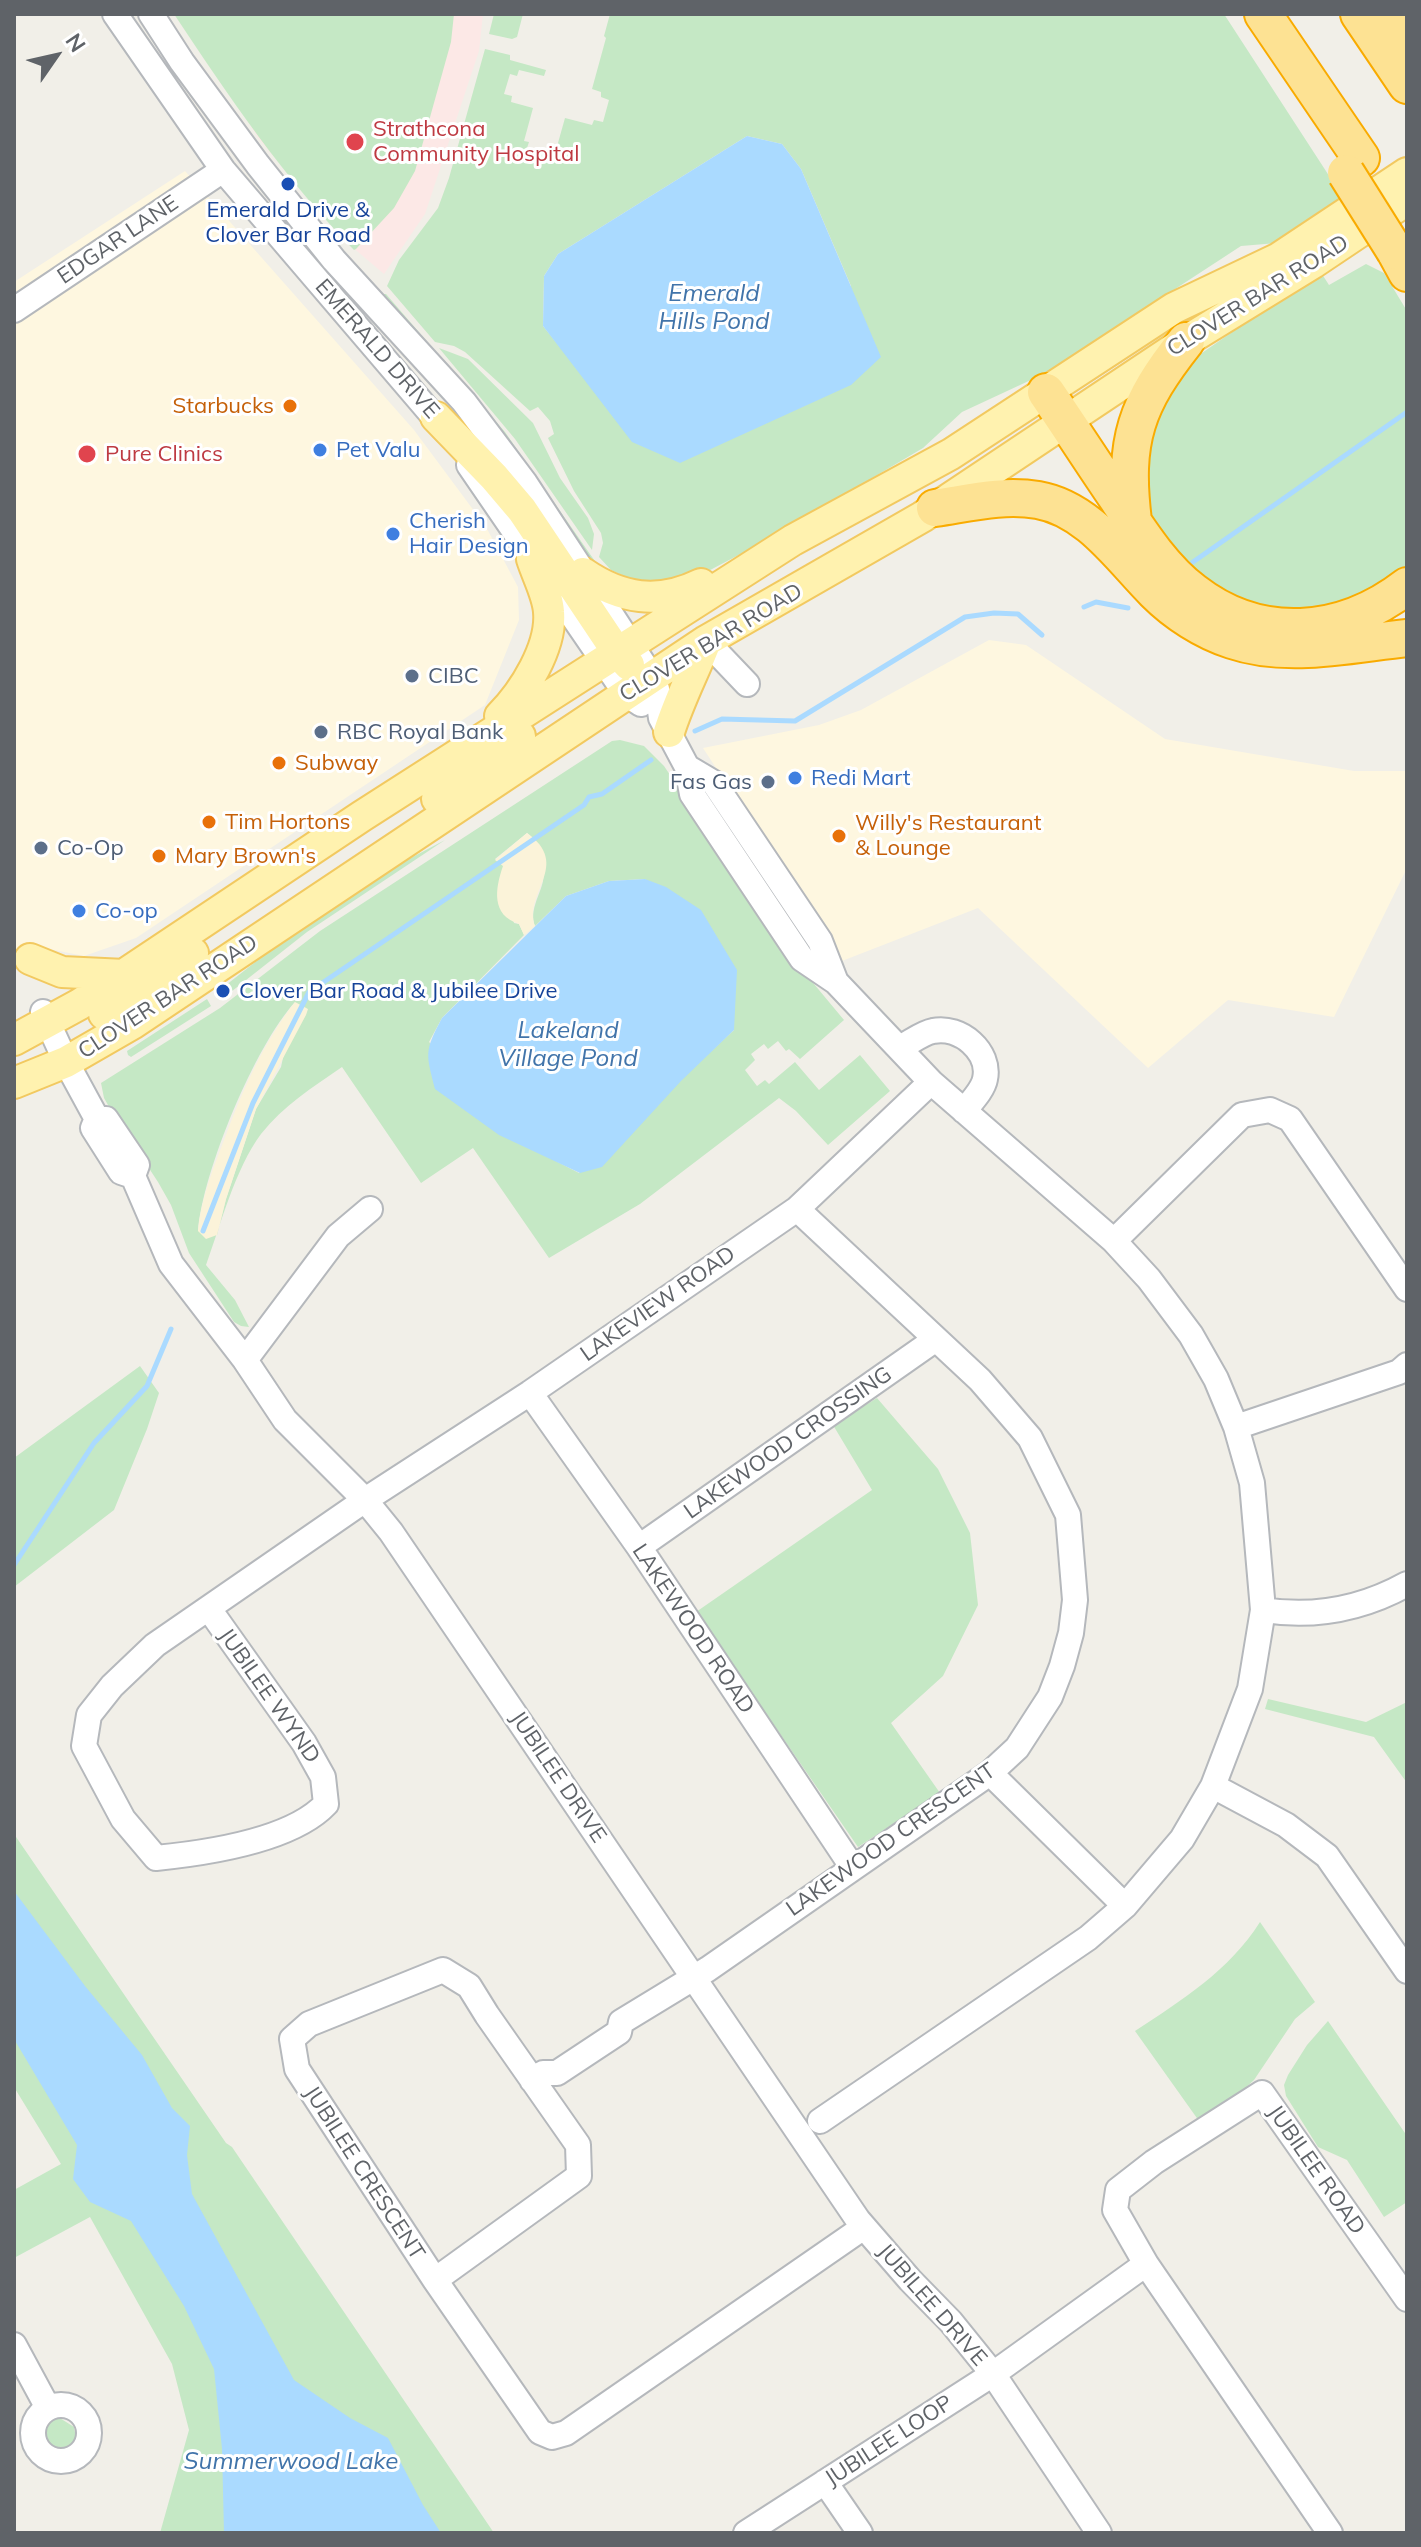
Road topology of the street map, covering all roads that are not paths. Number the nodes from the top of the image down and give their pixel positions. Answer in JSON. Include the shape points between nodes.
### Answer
{"nodes":[{"id":1,"x":115,"y":14,"type":"edge"},
{"id":2,"x":151,"y":14,"type":"edge"},
{"id":3,"x":1263,"y":14,"type":"edge"},
{"id":4,"x":1359,"y":14,"type":"edge"},
{"id":5,"x":1397,"y":14,"type":"edge"},
{"id":6,"x":1407,"y":34,"type":"edge"},
{"id":7,"x":1407,"y":85,"type":"edge"},
{"id":8,"x":223,"y":170,"type":"junction"},
{"id":9,"x":1407,"y":173,"type":"edge"},
{"id":10,"x":1407,"y":200,"type":"edge"},
{"id":11,"x":1403,"y":250,"type":"edge"},
{"id":12,"x":14,"y":310,"type":"edge"},
{"id":13,"x":1186,"y":341,"type":"junction"},
{"id":14,"x":1046,"y":413,"type":"junction"},
{"id":15,"x":436,"y":417,"type":"junction"},
{"id":16,"x":935,"y":508,"type":"junction"},
{"id":17,"x":1134,"y":523,"type":"junction"},
{"id":18,"x":793,"y":540,"type":"junction"},
{"id":19,"x":532,"y":559,"type":"junction"},
{"id":20,"x":583,"y":573,"type":"junction"},
{"id":21,"x":1141,"y":576,"type":"junction"},
{"id":22,"x":1407,"y":586,"type":"edge"},
{"id":23,"x":1407,"y":638,"type":"edge"},
{"id":24,"x":706,"y":641,"type":"junction"},
{"id":25,"x":627,"y":666,"type":"junction"},
{"id":26,"x":747,"y":684,"type":"dead end"},
{"id":27,"x":665,"y":725,"type":"junction"},
{"id":28,"x":471,"y":746,"type":"junction"},
{"id":29,"x":362,"y":816,"type":"junction"},
{"id":30,"x":30,"y":959,"type":"dead end"},
{"id":31,"x":125,"y":975,"type":"junction"},
{"id":32,"x":46,"y":1018,"type":"junction"},
{"id":33,"x":14,"y":1040,"type":"edge"},
{"id":34,"x":899,"y":1048,"type":"junction"},
{"id":35,"x":14,"y":1057,"type":"edge"},
{"id":36,"x":66,"y":1062,"type":"junction"},
{"id":37,"x":931,"y":1082,"type":"junction"},
{"id":38,"x":14,"y":1083,"type":"edge"},
{"id":39,"x":964,"y":1111,"type":"junction"},
{"id":40,"x":370,"y":1209,"type":"dead end"},
{"id":41,"x":797,"y":1209,"type":"junction"},
{"id":42,"x":1114,"y":1241,"type":"junction"},
{"id":43,"x":1407,"y":1289,"type":"edge"},
{"id":44,"x":936,"y":1339,"type":"junction"},
{"id":45,"x":245,"y":1360,"type":"junction"},
{"id":46,"x":1407,"y":1365,"type":"edge"},
{"id":47,"x":530,"y":1393,"type":"junction"},
{"id":48,"x":1236,"y":1427,"type":"junction"},
{"id":49,"x":365,"y":1500,"type":"junction"},
{"id":50,"x":639,"y":1547,"type":"junction"},
{"id":51,"x":1407,"y":1584,"type":"edge"},
{"id":52,"x":209,"y":1609,"type":"junction"},
{"id":53,"x":1263,"y":1610,"type":"junction"},
{"id":54,"x":990,"y":1773,"type":"junction"},
{"id":55,"x":1213,"y":1786,"type":"junction"},
{"id":56,"x":853,"y":1868,"type":"junction"},
{"id":57,"x":1125,"y":1906,"type":"junction"},
{"id":58,"x":1407,"y":1971,"type":"edge"},
{"id":59,"x":694,"y":1977,"type":"junction"},
{"id":60,"x":537,"y":2076,"type":"junction"},
{"id":61,"x":820,"y":2121,"type":"dead end"},
{"id":62,"x":864,"y":2227,"type":"junction"},
{"id":63,"x":1146,"y":2264,"type":"junction"},
{"id":64,"x":435,"y":2280,"type":"junction"},
{"id":65,"x":1407,"y":2299,"type":"edge"},
{"id":66,"x":14,"y":2345,"type":"edge"},
{"id":67,"x":993,"y":2374,"type":"junction"},
{"id":68,"x":48,"y":2408,"type":"dead end"},
{"id":69,"x":825,"y":2482,"type":"junction"},
{"id":70,"x":746,"y":2533,"type":"edge"},
{"id":71,"x":860,"y":2533,"type":"edge"},
{"id":72,"x":1099,"y":2533,"type":"edge"},
{"id":73,"x":1330,"y":2533,"type":"edge"}],
"edges":[{"from":1,"to":8,"type":"street","name":"EMERALD DRIVE"},
{"from":2,"to":20,"type":"street","name":"EMERALD DRIVE","via":[[258,165],[334,260],[464,402]]},
{"from":3,"to":11,"type":"highway","bridge":true,"via":[[1304,76],[1308,106],[1354,165]]},
{"from":4,"to":7,"type":"highway"},
{"from":5,"to":6,"type":"highway"},
{"from":8,"to":12,"type":"street","name":"EDGAR LANE"},
{"from":8,"to":15,"type":"street","name":"EMERALD DRIVE"},
{"from":9,"to":14,"type":"main road","name":"CLOVER BAR ROAD","via":[[1294,249],[1183,303]]},
{"from":10,"to":13,"type":"main road","name":"CLOVER BAR ROAD"},
{"from":13,"to":14,"type":"main road","name":"CLOVER BAR ROAD"},
{"from":13,"to":17,"type":"highway","via":[[1152,388],[1136,422],[1129,491]]},
{"from":14,"to":16,"type":"main road","name":"CLOVER BAR ROAD"},
{"from":14,"to":17,"type":"highway"},
{"from":14,"to":18,"type":"main road","name":"CLOVER BAR ROAD","via":[[951,454]]},
{"from":14,"to":21,"type":"highway"},
{"from":15,"to":19,"type":"street","name":"EMERALD DRIVE"},
{"from":15,"to":25,"type":"main road","via":[[522,510]]},
{"from":16,"to":21,"type":"highway","via":[[1011,497],[1049,502],[1082,519]]},
{"from":16,"to":24,"type":"main road","name":"CLOVER BAR ROAD"},
{"from":17,"to":22,"type":"highway","via":[[1194,592],[1265,624],[1291,629],[1329,625]]},
{"from":18,"to":20,"type":"main road","via":[[666,597],[624,595]]},
{"from":18,"to":25,"type":"main road","name":"CLOVER BAR ROAD"},
{"from":19,"to":25,"type":"street","name":"EMERALD DRIVE"},
{"from":19,"to":28,"type":"main road","via":[[549,610],[541,655],[513,704]]},
{"from":20,"to":25,"type":"street","name":"EMERALD DRIVE"},
{"from":21,"to":23,"type":"highway","via":[[1196,624],[1269,649]]},
{"from":24,"to":25,"type":"main road","name":"CLOVER BAR ROAD"},
{"from":24,"to":26,"type":"street"},
{"from":24,"to":27,"type":"main road"},
{"from":25,"to":27,"type":"street"},
{"from":25,"to":28,"type":"main road","name":"CLOVER BAR ROAD"},
{"from":25,"to":36,"type":"main road","name":"CLOVER BAR ROAD","via":[[348,881]]},
{"from":27,"to":34,"type":"street","via":[[687,767],[714,783],[755,868],[820,941],[836,982]]},
{"from":28,"to":29,"type":"main road","name":"CLOVER BAR ROAD"},
{"from":29,"to":31,"type":"main road","name":"CLOVER BAR ROAD"},
{"from":29,"to":36,"type":"main road","via":[[256,908],[94,1020],[70,1045]]},
{"from":30,"to":31,"type":"main road","via":[[62,972]]},
{"from":31,"to":32,"type":"main road","name":"CLOVER BAR ROAD"},
{"from":32,"to":33,"type":"main road","name":"CLOVER BAR ROAD"},
{"from":32,"to":35,"type":"main road","via":[[36,1042]]},
{"from":32,"to":36,"type":"street"},
{"from":34,"to":37,"type":"street"},
{"from":34,"to":39,"type":"street","via":[[944,1030],[977,1047],[986,1063],[985,1082]]},
{"from":36,"to":38,"type":"main road","name":"CLOVER BAR ROAD"},
{"from":36,"to":45,"type":"street","name":"JUBILEE DRIVE","via":[[97,1119],[106,1119],[137,1165],[133,1176],[171,1264]]},
{"from":37,"to":39,"type":"street"},
{"from":37,"to":41,"type":"street","name":"LAKEVIEW ROAD"},
{"from":39,"to":42,"type":"street"},
{"from":40,"to":45,"type":"street","via":[[338,1236]]},
{"from":41,"to":44,"type":"street","name":"LAKEWOOD CRESCENT"},
{"from":41,"to":47,"type":"street","name":"LAKEVIEW ROAD"},
{"from":42,"to":43,"type":"street","via":[[1242,1115],[1270,1110],[1290,1119]]},
{"from":42,"to":48,"type":"street","via":[[1191,1335]]},
{"from":44,"to":50,"type":"street","name":"LAKEWOOD CROSSING"},
{"from":44,"to":54,"type":"street","name":"LAKEWOOD CRESCENT","via":[[1030,1438],[1068,1515],[1075,1600],[1062,1666],[1050,1697],[1017,1748]]},
{"from":45,"to":49,"type":"street","name":"JUBILEE DRIVE","via":[[285,1420]]},
{"from":46,"to":48,"type":"street"},
{"from":47,"to":49,"type":"street","name":"LAKEVIEW ROAD"},
{"from":47,"to":50,"type":"street","name":"LAKEWOOD ROAD"},
{"from":48,"to":53,"type":"street","via":[[1252,1483]]},
{"from":49,"to":52,"type":"street","name":"JUBILEE WYND"},
{"from":49,"to":59,"type":"street","name":"JUBILEE DRIVE"},
{"from":50,"to":56,"type":"street","name":"LAKEWOOD ROAD"},
{"from":51,"to":53,"type":"street","via":[[1377,1600],[1317,1613]]},
{"from":52,"to":52,"type":"street","name":"JUBILEE WYND","via":[[155,1645],[89,1715],[84,1746],[92,1765],[123,1819],[156,1858],[290,1830],[326,1804],[323,1777],[304,1743]]},
{"from":53,"to":55,"type":"street","via":[[1250,1689]]},
{"from":54,"to":56,"type":"street","name":"LAKEWOOD CRESCENT"},
{"from":54,"to":57,"type":"street"},
{"from":55,"to":57,"type":"street","via":[[1182,1839]]},
{"from":55,"to":58,"type":"street","via":[[1286,1825],[1327,1856]]},
{"from":56,"to":59,"type":"street","name":"LAKEWOOD CRESCENT"},
{"from":57,"to":61,"type":"street","via":[[1088,1938]]},
{"from":59,"to":60,"type":"street","via":[[621,2022],[608,2020],[549,2059]]},
{"from":59,"to":62,"type":"street","name":"JUBILEE DRIVE"},
{"from":60,"to":64,"type":"street","name":"JUBILEE CRESCENT","via":[[578,2145],[579,2176]]},
{"from":60,"to":64,"type":"street","name":"JUBILEE CRESCENT","via":[[469,1986],[443,1970],[309,2024],[292,2039],[297,2069]]},
{"from":62,"to":64,"type":"street","name":"JUBILEE CRESCENT","via":[[566,2433],[552,2437],[540,2432]]},
{"from":62,"to":67,"type":"street","name":"JUBILEE DRIVE"},
{"from":63,"to":65,"type":"street","name":"JUBILEE ROAD","via":[[1115,2210],[1118,2190],[1262,2093]]},
{"from":63,"to":67,"type":"street"},
{"from":63,"to":73,"type":"street","name":"JUBILEE ROAD"},
{"from":66,"to":68,"type":"street"},
{"from":67,"to":69,"type":"street","name":"JUBILEE LOOP"},
{"from":67,"to":72,"type":"street"},
{"from":69,"to":70,"type":"street","name":"JUBILEE LOOP"},
{"from":69,"to":71,"type":"street"}]}
